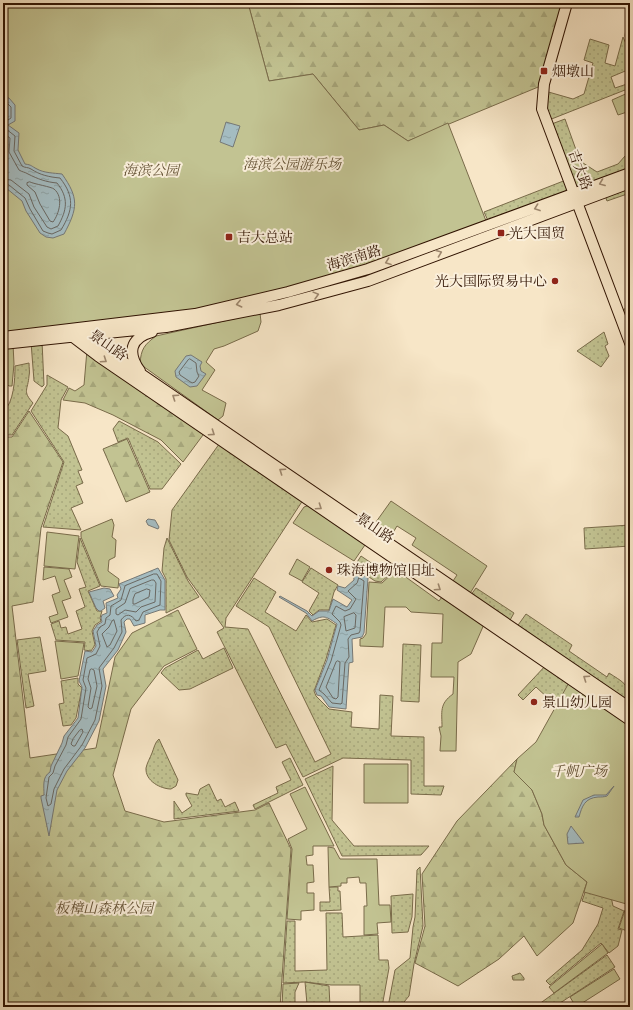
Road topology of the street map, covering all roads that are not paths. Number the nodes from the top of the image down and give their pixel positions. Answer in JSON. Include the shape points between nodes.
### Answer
{"nodes":[{"id":1,"x":567,"y":3,"type":"edge"},
{"id":2,"x":630,"y":173,"type":"edge"},
{"id":3,"x":630,"y":182,"type":"edge"},
{"id":4,"x":575,"y":198,"type":"junction"},
{"id":5,"x":166,"y":328,"type":"junction"},
{"id":6,"x":74,"y":333,"type":"junction"},
{"id":7,"x":85,"y":335,"type":"junction"},
{"id":8,"x":3,"y":336,"type":"edge"},
{"id":9,"x":630,"y":343,"type":"edge"},
{"id":10,"x":3,"y":344,"type":"edge"},
{"id":11,"x":143,"y":375,"type":"junction"},
{"id":12,"x":617,"y":699,"type":"junction"},
{"id":13,"x":630,"y":704,"type":"edge"},
{"id":14,"x":630,"y":708,"type":"edge"},
{"id":15,"x":630,"y":720,"type":"edge"}],
"edges":[{"from":1,"to":4,"type":"main road","name":"吉大路","via":[[544,84],[542,109]]},
{"from":2,"to":4,"type":"main road","name":"海滨南路","one_way":true},
{"from":3,"to":4,"type":"main road","name":"海滨南路"},
{"from":5,"to":4,"type":"main road","name":"海滨南路","one_way":true,"via":[[279,305],[368,280]]},
{"from":4,"to":6,"type":"main road","name":"海滨南路","one_way":true,"via":[[368,269],[288,292],[195,314]]},
{"from":4,"to":9,"type":"main road","name":"吉大路"},
{"from":5,"to":7,"type":"main road","name":"海滨南路"},
{"from":5,"to":11,"type":"main road","via":[[143,334],[136,340],[131,353],[133,361]]},
{"from":6,"to":7,"type":"main road","name":"景山路"},
{"from":6,"to":8,"type":"main road"},
{"from":6,"to":10,"type":"main road"},
{"from":6,"to":15,"type":"main road","name":"景山路","one_way":true,"via":[[98,356]]},
{"from":7,"to":11,"type":"main road","name":"景山路"},
{"from":12,"to":11,"type":"main road","name":"景山路","one_way":true},
{"from":12,"to":13,"type":"main road"},
{"from":12,"to":14,"type":"main road","name":"景山路"}]}
